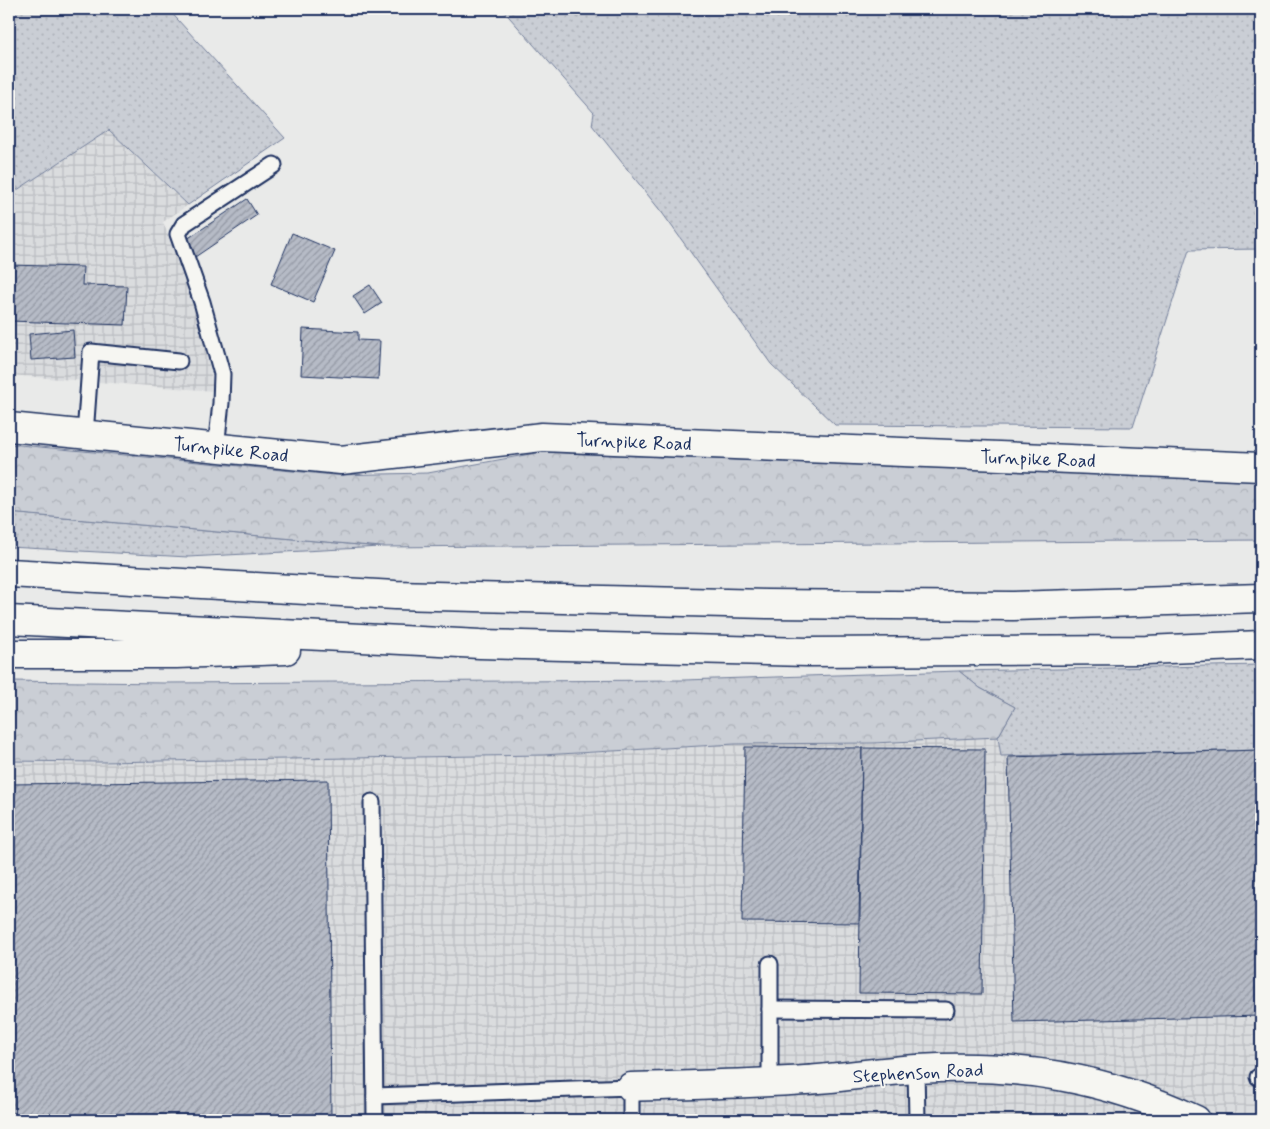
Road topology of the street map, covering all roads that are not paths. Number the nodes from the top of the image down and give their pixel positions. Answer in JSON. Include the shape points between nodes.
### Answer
{"nodes":[{"id":1,"x":274,"y":165,"type":"dead end"},
{"id":2,"x":179,"y":361,"type":"dead end"},
{"id":3,"x":9,"y":427,"type":"edge"},
{"id":4,"x":86,"y":434,"type":"junction"},
{"id":5,"x":216,"y":448,"type":"junction"},
{"id":6,"x":1261,"y":467,"type":"edge"},
{"id":7,"x":9,"y":573,"type":"edge"},
{"id":8,"x":1261,"y":598,"type":"edge"},
{"id":9,"x":9,"y":620,"type":"edge"},
{"id":10,"x":480,"y":644,"type":"junction"},
{"id":11,"x":1261,"y":645,"type":"edge"},
{"id":12,"x":9,"y":654,"type":"edge"},
{"id":13,"x":372,"y":802,"type":"dead end"},
{"id":14,"x":770,"y":964,"type":"dead end"},
{"id":15,"x":770,"y":1009,"type":"junction"},
{"id":16,"x":946,"y":1010,"type":"dead end"},
{"id":17,"x":916,"y":1069,"type":"junction"},
{"id":18,"x":770,"y":1082,"type":"junction"},
{"id":19,"x":631,"y":1087,"type":"junction"},
{"id":20,"x":375,"y":1096,"type":"junction"},
{"id":21,"x":375,"y":1120,"type":"edge"},
{"id":22,"x":631,"y":1120,"type":"edge"},
{"id":23,"x":917,"y":1120,"type":"edge"},
{"id":24,"x":1196,"y":1120,"type":"edge"}],
"edges":[{"from":1,"to":5,"type":"lane","via":[[184,224],[178,234],[202,302],[222,374]]},
{"from":2,"to":4,"type":"lane","via":[[90,352]]},
{"from":3,"to":4,"type":"main road","name":"Turnpike Road"},
{"from":4,"to":5,"type":"main road","name":"Turnpike Road"},
{"from":5,"to":6,"type":"main road","name":"Turnpike Road","via":[[341,460],[542,437]]},
{"from":7,"to":8,"type":"main road","via":[[395,595],[767,604],[1013,606]]},
{"from":9,"to":10,"type":"main road"},
{"from":10,"to":11,"type":"main road","via":[[808,652],[1146,650]]},
{"from":10,"to":12,"type":"main road","via":[[176,654]]},
{"from":13,"to":20,"type":"lane"},
{"from":14,"to":15,"type":"lane"},
{"from":15,"to":16,"type":"lane"},
{"from":15,"to":18,"type":"lane"},
{"from":17,"to":18,"type":"main road","name":"Stephenson Road"},
{"from":17,"to":23,"type":"lane"},
{"from":17,"to":24,"type":"main road","name":"Stephenson Road","via":[[1004,1068],[1047,1073],[1122,1090]]},
{"from":18,"to":19,"type":"main road","name":"Stephenson Road"},
{"from":19,"to":20,"type":"lane"},
{"from":19,"to":22,"type":"lane"},
{"from":20,"to":21,"type":"lane"}]}
